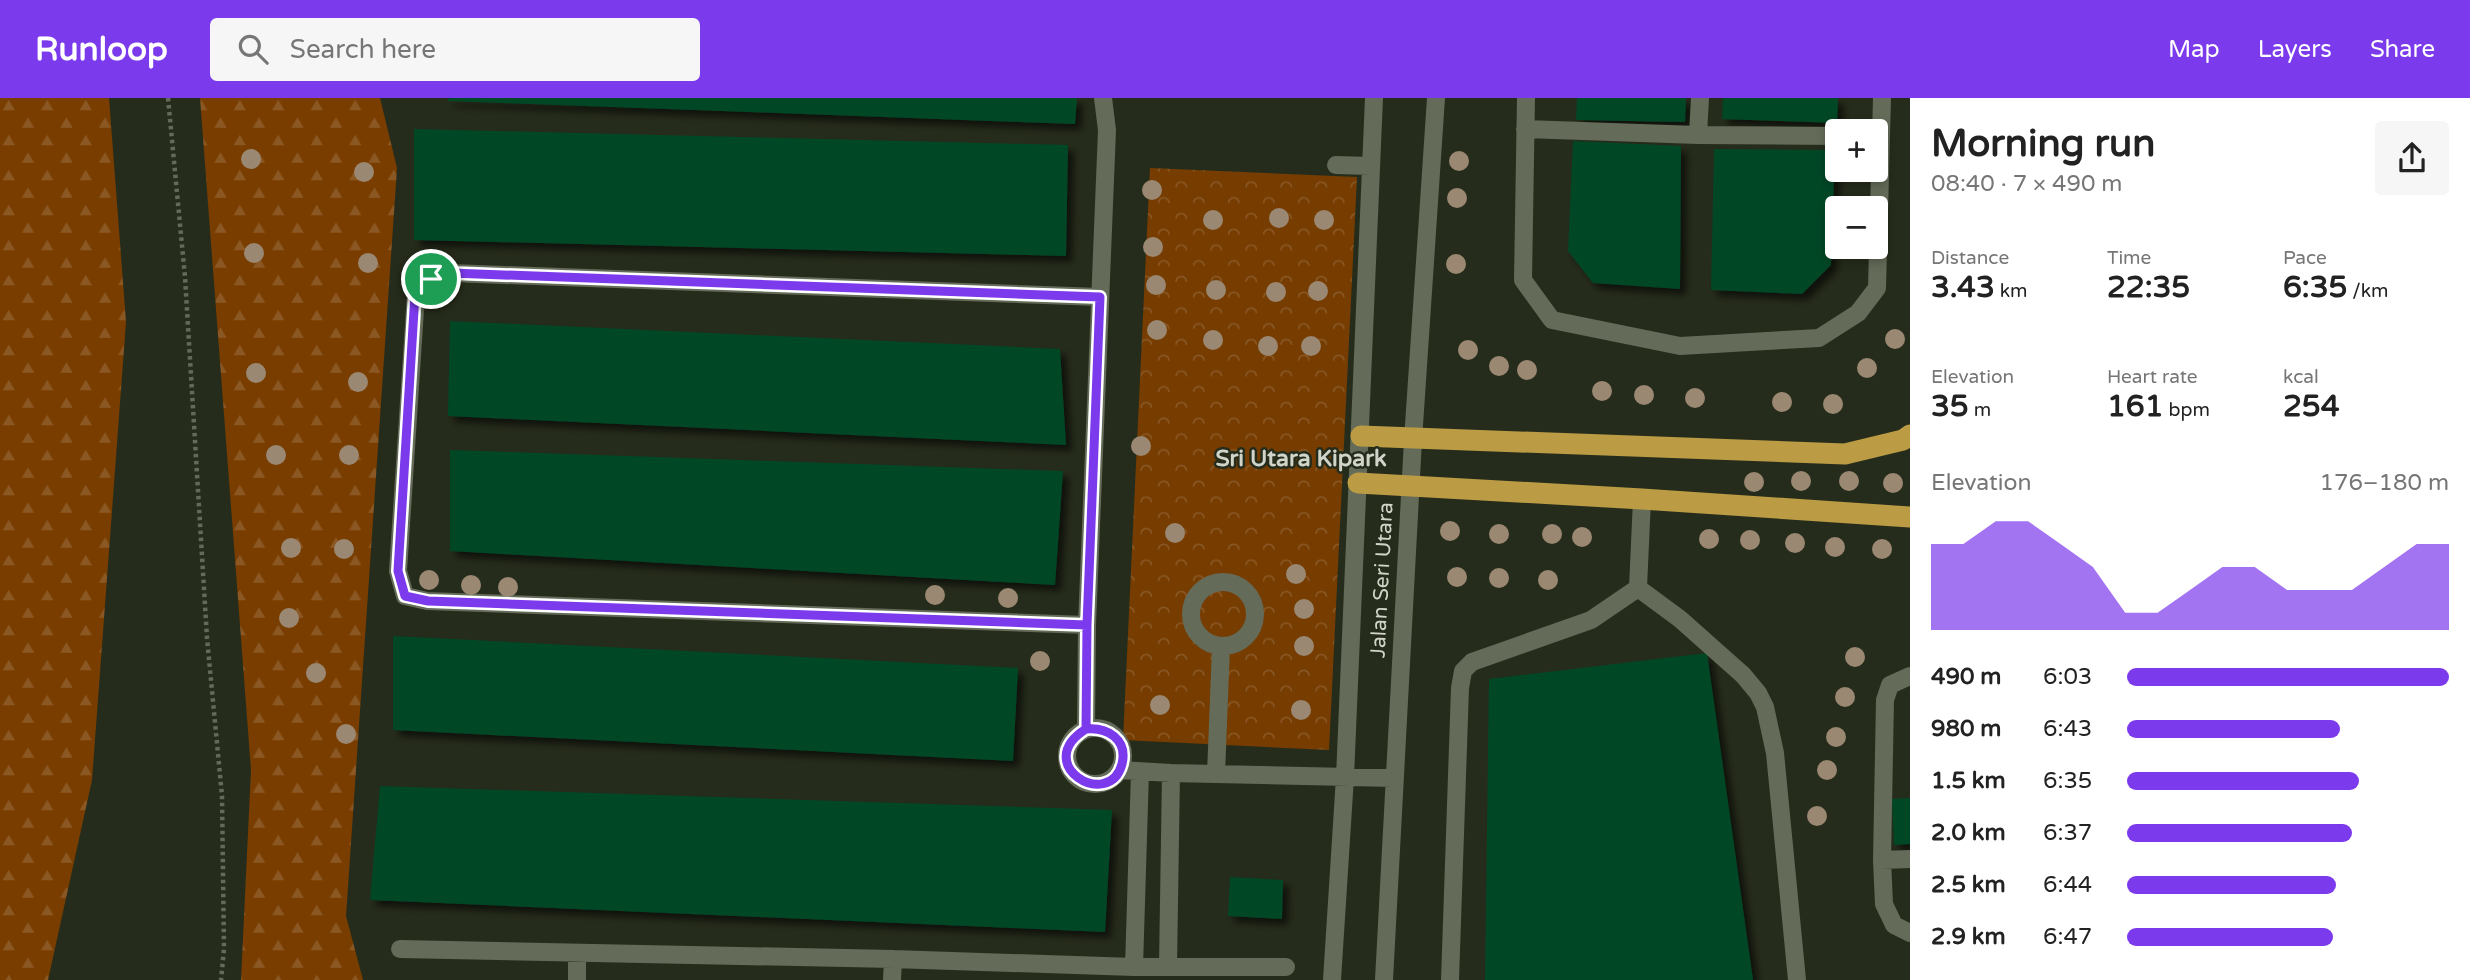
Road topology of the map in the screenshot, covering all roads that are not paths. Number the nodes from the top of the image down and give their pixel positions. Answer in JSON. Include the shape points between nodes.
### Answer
{"nodes":[{"id":1,"x":1103,"y":98,"type":"edge"},
{"id":2,"x":1374,"y":98,"type":"edge"},
{"id":3,"x":1436,"y":98,"type":"edge"},
{"id":4,"x":1526,"y":98,"type":"edge"},
{"id":5,"x":1700,"y":98,"type":"edge"},
{"id":6,"x":1882,"y":98,"type":"edge"},
{"id":7,"x":1880,"y":119,"type":"edge"},
{"id":8,"x":1525,"y":129,"type":"junction"},
{"id":9,"x":1698,"y":135,"type":"junction"},
{"id":10,"x":1825,"y":136,"type":"edge"},
{"id":11,"x":1336,"y":165,"type":"dead end"},
{"id":12,"x":1371,"y":166,"type":"junction"},
{"id":13,"x":1878,"y":182,"type":"edge"},
{"id":14,"x":1100,"y":297,"type":"junction"},
{"id":15,"x":1910,"y":435,"type":"edge"},
{"id":16,"x":1361,"y":436,"type":"junction"},
{"id":17,"x":1413,"y":440,"type":"junction"},
{"id":18,"x":1358,"y":483,"type":"junction"},
{"id":19,"x":1410,"y":487,"type":"junction"},
{"id":20,"x":1643,"y":499,"type":"junction"},
{"id":21,"x":1910,"y":517,"type":"edge"},
{"id":22,"x":1638,"y":588,"type":"junction"},
{"id":23,"x":1087,"y":625,"type":"junction"},
{"id":24,"x":1221,"y":647,"type":"dead end"},
{"id":25,"x":1910,"y":676,"type":"edge"},
{"id":26,"x":1086,"y":729,"type":"junction"},
{"id":27,"x":1120,"y":770,"type":"junction"},
{"id":28,"x":1140,"y":772,"type":"junction"},
{"id":29,"x":1171,"y":773,"type":"junction"},
{"id":30,"x":1216,"y":774,"type":"junction"},
{"id":31,"x":1345,"y":777,"type":"junction"},
{"id":32,"x":1395,"y":778,"type":"junction"},
{"id":33,"x":1910,"y":859,"type":"edge"},
{"id":34,"x":1882,"y":860,"type":"junction"},
{"id":35,"x":1910,"y":933,"type":"edge"},
{"id":36,"x":400,"y":949,"type":"dead end"},
{"id":37,"x":577,"y":953,"type":"junction"},
{"id":38,"x":892,"y":958,"type":"junction"},
{"id":39,"x":1168,"y":966,"type":"junction"},
{"id":40,"x":1134,"y":967,"type":"junction"},
{"id":41,"x":1286,"y":967,"type":"dead end"},
{"id":42,"x":577,"y":980,"type":"edge"},
{"id":43,"x":892,"y":980,"type":"edge"},
{"id":44,"x":1332,"y":980,"type":"edge"},
{"id":45,"x":1384,"y":980,"type":"edge"},
{"id":46,"x":1450,"y":980,"type":"edge"},
{"id":47,"x":1797,"y":980,"type":"edge"}],
"edges":[{"from":1,"to":14,"type":"street","via":[[1107,130]]},
{"from":2,"to":12,"type":"street","name":"Jalan Seri Utara"},
{"from":3,"to":17,"type":"street","name":"Jalan Seri Utara"},
{"from":4,"to":8,"type":"street"},
{"from":5,"to":9,"type":"street"},
{"from":6,"to":7,"type":"street"},
{"from":8,"to":9,"type":"street"},
{"from":8,"to":13,"type":"street","via":[[1523,280],[1552,320],[1681,346],[1819,338],[1858,313],[1877,288]]},
{"from":9,"to":10,"type":"street"},
{"from":11,"to":12,"type":"street"},
{"from":12,"to":16,"type":"street","name":"Jalan Seri Utara"},
{"from":14,"to":23,"type":"street"},
{"from":14,"to":23,"type":"street","via":[[451,273],[431,279],[415,294],[398,571],[405,596],[428,601]]},
{"from":15,"to":17,"type":"highway","via":[[1845,454]]},
{"from":16,"to":17,"type":"highway"},
{"from":16,"to":18,"type":"street","name":"Jalan Seri Utara"},
{"from":17,"to":19,"type":"street","name":"Jalan Seri Utara"},
{"from":18,"to":19,"type":"highway"},
{"from":18,"to":31,"type":"street","name":"Jalan Seri Utara"},
{"from":19,"to":20,"type":"highway"},
{"from":19,"to":32,"type":"street","name":"Jalan Seri Utara"},
{"from":20,"to":21,"type":"highway"},
{"from":20,"to":22,"type":"street"},
{"from":22,"to":46,"type":"street","via":[[1591,620],[1472,662],[1463,671]]},
{"from":22,"to":47,"type":"street","via":[[1743,674],[1765,707],[1775,753]]},
{"from":23,"to":26,"type":"street"},
{"from":24,"to":30,"type":"street"},
{"from":25,"to":34,"type":"street","via":[[1891,685],[1885,700]]},
{"from":26,"to":27,"type":"street","via":[[1112,733],[1121,744]]},
{"from":26,"to":27,"type":"street","via":[[1067,748],[1073,774],[1097,785]]},
{"from":27,"to":28,"type":"street"},
{"from":28,"to":29,"type":"street"},
{"from":28,"to":40,"type":"street"},
{"from":29,"to":30,"type":"street"},
{"from":29,"to":39,"type":"street"},
{"from":30,"to":31,"type":"street"},
{"from":31,"to":32,"type":"street"},
{"from":31,"to":44,"type":"street","name":"Jalan Seri Utara"},
{"from":32,"to":45,"type":"street","name":"Jalan Seri Utara"},
{"from":33,"to":34,"type":"street"},
{"from":34,"to":35,"type":"street","via":[[1884,904],[1894,925]]},
{"from":36,"to":37,"type":"street"},
{"from":37,"to":38,"type":"street"},
{"from":37,"to":42,"type":"street"},
{"from":38,"to":40,"type":"street"},
{"from":38,"to":43,"type":"street"},
{"from":39,"to":40,"type":"street"},
{"from":39,"to":41,"type":"street"}]}
